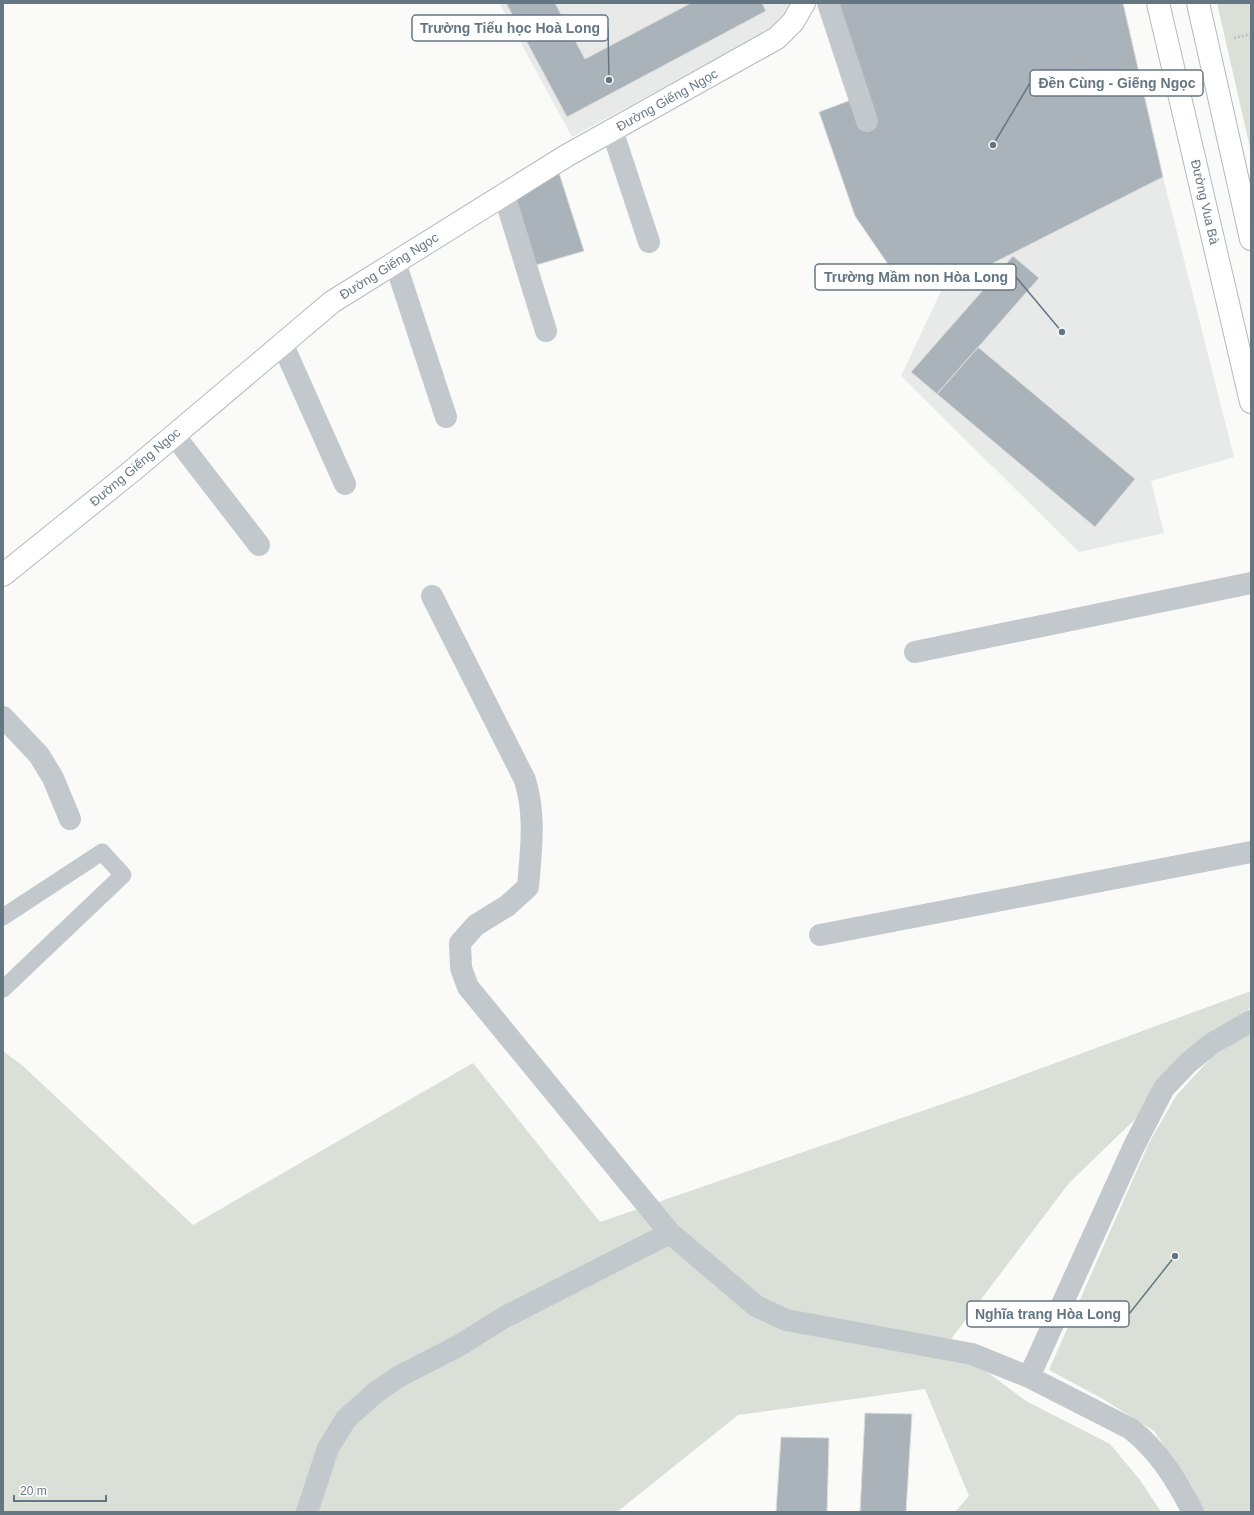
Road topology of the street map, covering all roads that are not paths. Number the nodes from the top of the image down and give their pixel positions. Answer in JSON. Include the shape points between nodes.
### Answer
{"nodes":[{"id":1,"x":804,"y":3,"type":"edge"},
{"id":2,"x":828,"y":3,"type":"edge"},
{"id":3,"x":1158,"y":3,"type":"edge"},
{"id":4,"x":1198,"y":3,"type":"edge"},
{"id":5,"x":866,"y":121,"type":"dead end"},
{"id":6,"x":612,"y":130,"type":"junction"},
{"id":7,"x":504,"y":194,"type":"junction"},
{"id":8,"x":1251,"y":239,"type":"edge"},
{"id":9,"x":649,"y":242,"type":"dead end"},
{"id":10,"x":395,"y":262,"type":"junction"},
{"id":11,"x":546,"y":331,"type":"dead end"},
{"id":12,"x":282,"y":343,"type":"junction"},
{"id":13,"x":1251,"y":402,"type":"edge"},
{"id":14,"x":446,"y":417,"type":"dead end"},
{"id":15,"x":174,"y":435,"type":"junction"},
{"id":16,"x":345,"y":484,"type":"dead end"},
{"id":17,"x":259,"y":545,"type":"dead end"},
{"id":18,"x":3,"y":575,"type":"edge"},
{"id":19,"x":1251,"y":583,"type":"edge"},
{"id":20,"x":432,"y":596,"type":"dead end"},
{"id":21,"x":915,"y":652,"type":"dead end"},
{"id":22,"x":3,"y":717,"type":"edge"},
{"id":23,"x":70,"y":819,"type":"dead end"},
{"id":24,"x":1251,"y":852,"type":"edge"},
{"id":25,"x":3,"y":917,"type":"edge"},
{"id":26,"x":820,"y":936,"type":"dead end"},
{"id":27,"x":3,"y":990,"type":"edge"},
{"id":28,"x":1251,"y":1021,"type":"edge"},
{"id":29,"x":670,"y":1233,"type":"junction"},
{"id":30,"x":1029,"y":1377,"type":"junction"},
{"id":31,"x":307,"y":1512,"type":"edge"},
{"id":32,"x":1193,"y":1512,"type":"edge"}],
"edges":[{"from":1,"to":6,"type":"main road","name":"Đường Giếng Ngọc","via":[[793,22],[777,38]]},
{"from":2,"to":5,"type":"street"},
{"from":3,"to":13,"type":"main road","name":"Đường Vua Bà"},
{"from":4,"to":8,"type":"main road"},
{"from":6,"to":7,"type":"main road","name":"Đường Giếng Ngọc"},
{"from":6,"to":9,"type":"street"},
{"from":7,"to":10,"type":"main road","name":"Đường Giếng Ngọc"},
{"from":7,"to":11,"type":"street"},
{"from":10,"to":12,"type":"main road","name":"Đường Giếng Ngọc","via":[[332,302]]},
{"from":10,"to":14,"type":"street"},
{"from":12,"to":15,"type":"main road","name":"Đường Giếng Ngọc"},
{"from":12,"to":16,"type":"street"},
{"from":15,"to":17,"type":"street"},
{"from":15,"to":18,"type":"main road","name":"Đường Giếng Ngọc"},
{"from":19,"to":21,"type":"street"},
{"from":20,"to":29,"type":"street","via":[[525,780],[531,800],[533,832],[528,887],[507,906],[476,925],[460,943],[461,968],[468,986]]},
{"from":22,"to":23,"type":"street","via":[[39,755],[53,778]]},
{"from":24,"to":26,"type":"street"},
{"from":25,"to":27,"type":"lane","via":[[102,852],[123,875]]},
{"from":28,"to":30,"type":"street","via":[[1211,1044],[1164,1088],[1134,1146]]},
{"from":29,"to":30,"type":"street","via":[[750,1302],[786,1320],[972,1354]]},
{"from":29,"to":31,"type":"street","via":[[503,1318],[460,1345],[398,1377],[375,1393],[346,1419],[328,1448]]},
{"from":30,"to":32,"type":"street","via":[[1131,1429],[1146,1441],[1177,1482]]}]}
